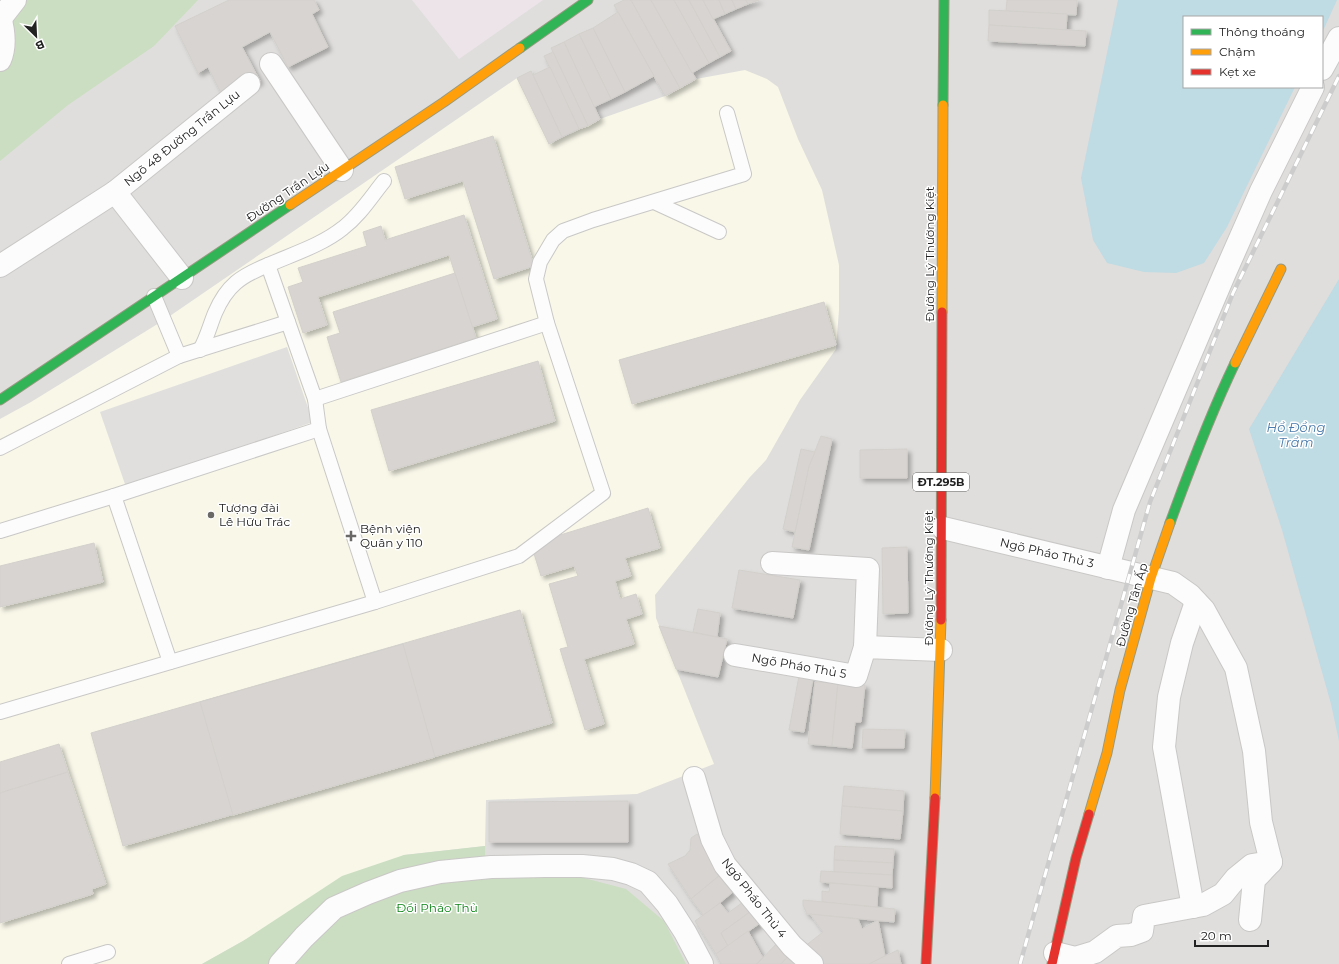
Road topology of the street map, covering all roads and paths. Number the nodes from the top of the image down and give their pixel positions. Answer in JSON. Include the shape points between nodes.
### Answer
{"nodes":[{"id":1,"x":15,"y":0,"type":"edge"},
{"id":2,"x":588,"y":0,"type":"edge"},
{"id":3,"x":944,"y":0,"type":"edge"},
{"id":4,"x":0,"y":18,"type":"edge"},
{"id":5,"x":1339,"y":38,"type":"edge"},
{"id":6,"x":0,"y":60,"type":"edge"},
{"id":7,"x":271,"y":64,"type":"dead end"},
{"id":8,"x":1323,"y":67,"type":"edge"},
{"id":9,"x":249,"y":84,"type":"dead end"},
{"id":10,"x":1312,"y":88,"type":"edge"},
{"id":11,"x":726,"y":113,"type":"dead end"},
{"id":12,"x":342,"y":170,"type":"junction"},
{"id":13,"x":384,"y":181,"type":"dead end"},
{"id":14,"x":115,"y":192,"type":"junction"},
{"id":15,"x":654,"y":202,"type":"junction"},
{"id":16,"x":719,"y":232,"type":"dead end"},
{"id":17,"x":268,"y":265,"type":"junction"},
{"id":18,"x":0,"y":266,"type":"edge"},
{"id":19,"x":1282,"y":269,"type":"dead end"},
{"id":20,"x":182,"y":278,"type":"junction"},
{"id":21,"x":154,"y":296,"type":"junction"},
{"id":22,"x":288,"y":322,"type":"junction"},
{"id":23,"x":547,"y":323,"type":"junction"},
{"id":24,"x":200,"y":350,"type":"junction"},
{"id":25,"x":179,"y":356,"type":"junction"},
{"id":26,"x":315,"y":399,"type":"junction"},
{"id":27,"x":0,"y":400,"type":"edge"},
{"id":28,"x":319,"y":429,"type":"junction"},
{"id":29,"x":0,"y":448,"type":"edge"},
{"id":30,"x":114,"y":496,"type":"junction"},
{"id":31,"x":943,"y":528,"type":"junction"},
{"id":32,"x":0,"y":531,"type":"edge"},
{"id":33,"x":772,"y":563,"type":"dead end"},
{"id":34,"x":1108,"y":568,"type":"junction"},
{"id":35,"x":1151,"y":578,"type":"junction"},
{"id":36,"x":375,"y":602,"type":"junction"},
{"id":37,"x":1196,"y":602,"type":"junction"},
{"id":38,"x":865,"y":647,"type":"junction"},
{"id":39,"x":941,"y":650,"type":"junction"},
{"id":40,"x":735,"y":655,"type":"dead end"},
{"id":41,"x":170,"y":662,"type":"junction"},
{"id":42,"x":0,"y":712,"type":"edge"},
{"id":43,"x":694,"y":778,"type":"dead end"},
{"id":44,"x":1271,"y":862,"type":"junction"},
{"id":45,"x":1193,"y":908,"type":"junction"},
{"id":46,"x":1250,"y":920,"type":"dead end"},
{"id":47,"x":108,"y":952,"type":"dead end"},
{"id":48,"x":1054,"y":958,"type":"edge"},
{"id":49,"x":69,"y":964,"type":"edge"},
{"id":50,"x":280,"y":964,"type":"edge"},
{"id":51,"x":702,"y":964,"type":"edge"},
{"id":52,"x":812,"y":964,"type":"edge"},
{"id":53,"x":926,"y":964,"type":"edge"}],
"edges":[{"from":1,"to":4,"type":"street"},
{"from":2,"to":12,"type":"main road","name":"Đường Trần Lựu"},
{"from":3,"to":31,"type":"main road","name":"Đường Lý Thường Kiệt","number":"ĐT.295B","via":[[941,481]]},
{"from":4,"to":6,"type":"street","via":[[4,33],[4,52]]},
{"from":5,"to":8,"type":"street"},
{"from":7,"to":12,"type":"street"},
{"from":9,"to":14,"type":"street","name":"Ngõ 48 Đường Trần Lựu"},
{"from":10,"to":34,"type":"street","via":[[1261,191],[1124,510]]},
{"from":11,"to":15,"type":"lane","via":[[744,174]]},
{"from":12,"to":20,"type":"main road","name":"Đường Trần Lựu"},
{"from":13,"to":17,"type":"lane","via":[[343,228]]},
{"from":14,"to":18,"type":"street","name":"Ngõ 48 Đường Trần Lựu"},
{"from":14,"to":20,"type":"street","name":"Ngõ 48 Đường Trần Lựu"},
{"from":15,"to":16,"type":"lane"},
{"from":15,"to":23,"type":"lane","via":[[563,231],[553,240],[540,262],[536,279]]},
{"from":17,"to":22,"type":"lane"},
{"from":17,"to":24,"type":"lane","via":[[248,273],[228,290],[215,312]]},
{"from":19,"to":35,"type":"main road","name":"Đường Tân Ấp","via":[[1223,389],[1190,467]]},
{"from":20,"to":21,"type":"main road","name":"Đường Trần Lựu"},
{"from":21,"to":25,"type":"lane"},
{"from":21,"to":27,"type":"main road","name":"Đường Trần Lựu"},
{"from":22,"to":24,"type":"lane"},
{"from":22,"to":26,"type":"lane"},
{"from":23,"to":26,"type":"lane"},
{"from":23,"to":36,"type":"lane","via":[[603,493],[519,556]]},
{"from":24,"to":25,"type":"lane"},
{"from":25,"to":29,"type":"lane"},
{"from":26,"to":28,"type":"lane"},
{"from":28,"to":30,"type":"lane"},
{"from":28,"to":36,"type":"lane"},
{"from":30,"to":32,"type":"lane"},
{"from":30,"to":41,"type":"lane"},
{"from":31,"to":34,"type":"street","name":"Ngõ Pháo Thủ 3"},
{"from":31,"to":39,"type":"main road","name":"Đường Lý Thường Kiệt","number":"ĐT.295B"},
{"from":33,"to":38,"type":"street","name":"Ngõ Pháo Thủ 5","via":[[868,569]]},
{"from":34,"to":35,"type":"street","name":"Ngõ Pháo Thủ 3"},
{"from":35,"to":37,"type":"street","name":"Ngõ Pháo Thủ 3","via":[[1173,582]]},
{"from":35,"to":48,"type":"main road","name":"Đường Tân Ấp","via":[[1120,690],[1107,753],[1076,858]]},
{"from":36,"to":41,"type":"lane"},
{"from":37,"to":44,"type":"street","name":"Ngõ Pháo Thủ 3","via":[[1204,610],[1236,668],[1254,751],[1261,822]]},
{"from":37,"to":45,"type":"street","via":[[1182,643],[1169,697],[1164,746]]},
{"from":38,"to":39,"type":"street"},
{"from":38,"to":40,"type":"street","name":"Ngõ Pháo Thủ 5","via":[[856,676]]},
{"from":39,"to":53,"type":"main road","name":"Đường Lý Thường Kiệt","number":"ĐT.295B"},
{"from":41,"to":42,"type":"lane"},
{"from":43,"to":52,"type":"street","name":"Ngõ Pháo Thủ 4","via":[[712,839],[725,865],[792,946]]},
{"from":44,"to":45,"type":"street","via":[[1252,865],[1222,894]]},
{"from":44,"to":46,"type":"street","via":[[1254,880]]},
{"from":45,"to":48,"type":"street","via":[[1144,916],[1142,931],[1117,936],[1095,952],[1075,958]]},
{"from":47,"to":49,"type":"lane"},
{"from":50,"to":51,"type":"street","via":[[334,908],[400,881],[440,872],[491,867],[582,866],[613,869],[648,882],[667,904]]}]}
